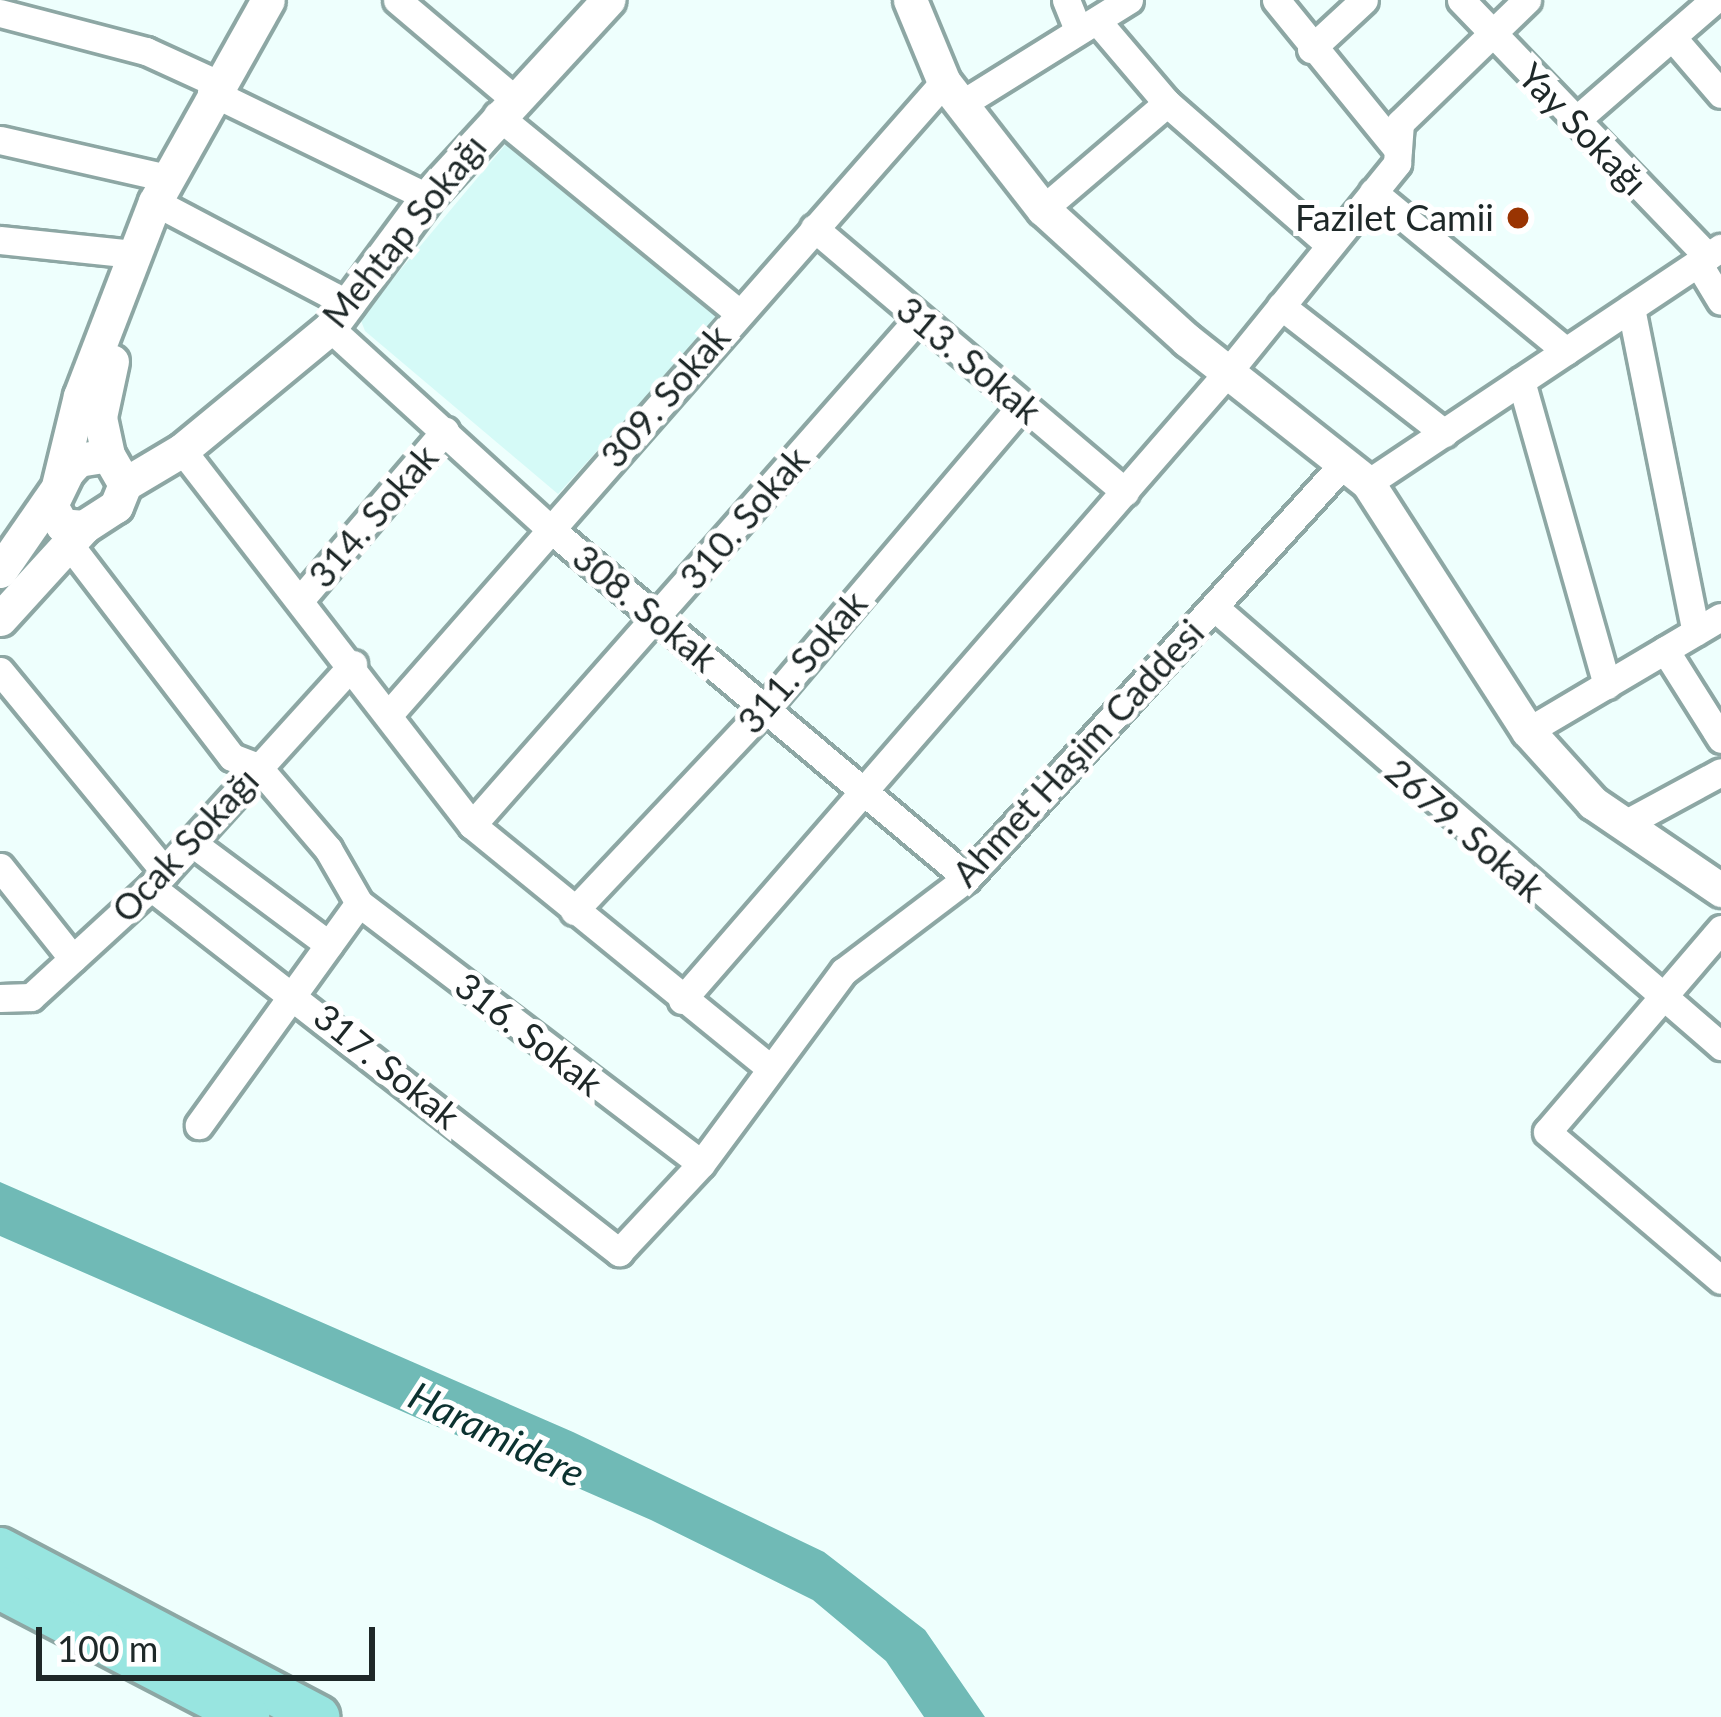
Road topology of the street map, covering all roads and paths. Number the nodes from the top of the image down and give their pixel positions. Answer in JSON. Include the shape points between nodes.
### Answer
{"nodes":[{"id":1,"x":268,"y":0,"type":"edge"},
{"id":2,"x":397,"y":0,"type":"edge"},
{"id":3,"x":608,"y":0,"type":"edge"},
{"id":4,"x":910,"y":0,"type":"edge"},
{"id":5,"x":1066,"y":0,"type":"edge"},
{"id":6,"x":1129,"y":0,"type":"edge"},
{"id":7,"x":1276,"y":0,"type":"edge"},
{"id":8,"x":1364,"y":0,"type":"edge"},
{"id":9,"x":1461,"y":0,"type":"edge"},
{"id":10,"x":1527,"y":0,"type":"edge"},
{"id":11,"x":1714,"y":0,"type":"edge"},
{"id":12,"x":0,"y":13,"type":"edge"},
{"id":13,"x":1088,"y":26,"type":"junction"},
{"id":14,"x":1491,"y":34,"type":"junction"},
{"id":15,"x":1672,"y":37,"type":"junction"},
{"id":16,"x":1311,"y":49,"type":"junction"},
{"id":17,"x":214,"y":87,"type":"junction"},
{"id":18,"x":952,"y":94,"type":"junction"},
{"id":19,"x":1721,"y":94,"type":"edge"},
{"id":20,"x":1167,"y":103,"type":"junction"},
{"id":21,"x":505,"y":107,"type":"junction"},
{"id":22,"x":1575,"y":121,"type":"junction"},
{"id":23,"x":0,"y":140,"type":"edge"},
{"id":24,"x":1398,"y":150,"type":"junction"},
{"id":25,"x":161,"y":190,"type":"junction"},
{"id":26,"x":1373,"y":192,"type":"junction"},
{"id":27,"x":427,"y":197,"type":"junction"},
{"id":28,"x":1043,"y":209,"type":"junction"},
{"id":29,"x":814,"y":228,"type":"junction"},
{"id":30,"x":0,"y":240,"type":"edge"},
{"id":31,"x":1330,"y":245,"type":"junction"},
{"id":32,"x":134,"y":254,"type":"junction"},
{"id":33,"x":1709,"y":256,"type":"edge"},
{"id":34,"x":1721,"y":301,"type":"edge"},
{"id":35,"x":1281,"y":306,"type":"junction"},
{"id":36,"x":1631,"y":308,"type":"junction"},
{"id":37,"x":739,"y":313,"type":"junction"},
{"id":38,"x":340,"y":316,"type":"junction"},
{"id":39,"x":919,"y":318,"type":"junction"},
{"id":40,"x":1566,"y":351,"type":"junction"},
{"id":41,"x":1228,"y":372,"type":"junction"},
{"id":42,"x":1521,"y":381,"type":"junction"},
{"id":43,"x":1022,"y":405,"type":"junction"},
{"id":44,"x":445,"y":431,"type":"junction"},
{"id":45,"x":1444,"y":433,"type":"junction"},
{"id":46,"x":182,"y":450,"type":"junction"},
{"id":47,"x":116,"y":470,"type":"junction"},
{"id":48,"x":1356,"y":473,"type":"junction"},
{"id":49,"x":56,"y":490,"type":"junction"},
{"id":50,"x":1124,"y":492,"type":"junction"},
{"id":51,"x":549,"y":528,"type":"junction"},
{"id":52,"x":13,"y":538,"type":"edge"},
{"id":53,"x":78,"y":538,"type":"junction"},
{"id":54,"x":0,"y":571,"type":"edge"},
{"id":55,"x":300,"y":601,"type":"junction"},
{"id":56,"x":1214,"y":607,"type":"junction"},
{"id":57,"x":1721,"y":617,"type":"edge"},
{"id":58,"x":657,"y":618,"type":"junction"},
{"id":59,"x":0,"y":619,"type":"edge"},
{"id":60,"x":1696,"y":632,"type":"junction"},
{"id":61,"x":1665,"y":650,"type":"junction"},
{"id":62,"x":353,"y":664,"type":"junction"},
{"id":63,"x":0,"y":671,"type":"edge"},
{"id":64,"x":1607,"y":685,"type":"junction"},
{"id":65,"x":765,"y":708,"type":"junction"},
{"id":66,"x":390,"y":713,"type":"junction"},
{"id":67,"x":1528,"y":731,"type":"junction"},
{"id":68,"x":1721,"y":740,"type":"edge"},
{"id":69,"x":258,"y":767,"type":"junction"},
{"id":70,"x":1721,"y":772,"type":"edge"},
{"id":71,"x":866,"y":793,"type":"junction"},
{"id":72,"x":1623,"y":825,"type":"junction"},
{"id":73,"x":472,"y":826,"type":"junction"},
{"id":74,"x":191,"y":842,"type":"junction"},
{"id":75,"x":0,"y":867,"type":"edge"},
{"id":76,"x":968,"y":878,"type":"junction"},
{"id":77,"x":158,"y":879,"type":"junction"},
{"id":78,"x":1721,"y":890,"type":"edge"},
{"id":79,"x":359,"y":903,"type":"junction"},
{"id":80,"x":574,"y":911,"type":"junction"},
{"id":81,"x":1721,"y":929,"type":"edge"},
{"id":82,"x":329,"y":945,"type":"junction"},
{"id":83,"x":73,"y":959,"type":"junction"},
{"id":84,"x":296,"y":993,"type":"junction"},
{"id":85,"x":1663,"y":997,"type":"junction"},
{"id":86,"x":0,"y":998,"type":"edge"},
{"id":87,"x":682,"y":1000,"type":"junction"},
{"id":88,"x":1721,"y":1046,"type":"edge"},
{"id":89,"x":770,"y":1066,"type":"junction"},
{"id":90,"x":199,"y":1125,"type":"dead end"},
{"id":91,"x":700,"y":1164,"type":"junction"},
{"id":92,"x":619,"y":1252,"type":"joint"},
{"id":93,"x":1721,"y":1280,"type":"edge"},
{"id":94,"x":0,"y":1549,"type":"edge"},
{"id":95,"x":0,"y":1588,"type":"edge"},
{"id":96,"x":248,"y":1717,"type":"edge"},
{"id":97,"x":318,"y":1717,"type":"edge"}],
"edges":[{"from":1,"to":17,"type":"street"},
{"from":2,"to":21,"type":"street"},
{"from":3,"to":21,"type":"street","name":"Mehtap Sokağı"},
{"from":4,"to":18,"type":"street"},
{"from":5,"to":13,"type":"street"},
{"from":6,"to":13,"type":"street","name":"309. Sokak"},
{"from":7,"to":16,"type":"street"},
{"from":8,"to":16,"type":"street"},
{"from":9,"to":14,"type":"street","name":"Yay Sokağı"},
{"from":10,"to":14,"type":"street"},
{"from":11,"to":15,"type":"street"},
{"from":12,"to":17,"type":"street","via":[[146,51]]},
{"from":13,"to":18,"type":"street","name":"309. Sokak"},
{"from":13,"to":20,"type":"street"},
{"from":14,"to":22,"type":"street","name":"Yay Sokağı"},
{"from":14,"to":24,"type":"street","via":[[1400,123]]},
{"from":15,"to":19,"type":"street"},
{"from":15,"to":22,"type":"street"},
{"from":16,"to":24,"type":"street"},
{"from":17,"to":25,"type":"street"},
{"from":17,"to":27,"type":"street"},
{"from":18,"to":28,"type":"street"},
{"from":18,"to":29,"type":"street","name":"309. Sokak"},
{"from":20,"to":28,"type":"street"},
{"from":20,"to":31,"type":"street"},
{"from":21,"to":27,"type":"street","name":"Mehtap Sokağı"},
{"from":21,"to":37,"type":"street"},
{"from":22,"to":33,"type":"street","name":"Yay Sokağı"},
{"from":23,"to":25,"type":"street","name":"308. Sokak"},
{"from":24,"to":26,"type":"street"},
{"from":25,"to":32,"type":"street"},
{"from":25,"to":38,"type":"street","name":"308. Sokak"},
{"from":26,"to":31,"type":"street"},
{"from":26,"to":40,"type":"street"},
{"from":27,"to":38,"type":"street","name":"Mehtap Sokağı"},
{"from":28,"to":41,"type":"street"},
{"from":29,"to":37,"type":"street","name":"309. Sokak"},
{"from":29,"to":39,"type":"street","name":"313. Sokak"},
{"from":30,"to":32,"type":"street"},
{"from":31,"to":35,"type":"street"},
{"from":32,"to":47,"type":"street","via":[[102,401]]},
{"from":32,"to":49,"type":"street","via":[[80,396]]},
{"from":33,"to":34,"type":"street","name":"Yay Sokağı"},
{"from":33,"to":36,"type":"street","name":"Ahmet Haşim Caddesi"},
{"from":35,"to":41,"type":"street"},
{"from":35,"to":45,"type":"street"},
{"from":36,"to":40,"type":"street","name":"Ahmet Haşim Caddesi"},
{"from":36,"to":60,"type":"street"},
{"from":37,"to":51,"type":"street","name":"309. Sokak"},
{"from":38,"to":44,"type":"street","name":"308. Sokak"},
{"from":38,"to":46,"type":"street","name":"Mehtap Sokağı"},
{"from":39,"to":43,"type":"street","name":"313. Sokak"},
{"from":39,"to":58,"type":"street","name":"310. Sokak"},
{"from":40,"to":42,"type":"street","name":"Ahmet Haşim Caddesi"},
{"from":41,"to":48,"type":"street"},
{"from":41,"to":50,"type":"street"},
{"from":42,"to":45,"type":"street","name":"Ahmet Haşim Caddesi"},
{"from":42,"to":64,"type":"street"},
{"from":43,"to":50,"type":"street","name":"313. Sokak"},
{"from":43,"to":65,"type":"street","name":"311. Sokak"},
{"from":44,"to":51,"type":"street","name":"308. Sokak"},
{"from":44,"to":55,"type":"street","name":"314. Sokak"},
{"from":45,"to":48,"type":"street","name":"Ahmet Haşim Caddesi"},
{"from":46,"to":47,"type":"street","name":"Mehtap Sokağı"},
{"from":46,"to":55,"type":"street"},
{"from":47,"to":49,"type":"street","via":[[78,460]]},
{"from":47,"to":53,"type":"street","via":[[116,506]]},
{"from":48,"to":56,"type":"street","name":"Ahmet Haşim Caddesi"},
{"from":48,"to":67,"type":"street"},
{"from":49,"to":52,"type":"street"},
{"from":49,"to":53,"type":"street","via":[[62,525]]},
{"from":50,"to":71,"type":"street"},
{"from":51,"to":58,"type":"street","name":"308. Sokak"},
{"from":51,"to":66,"type":"street","name":"309. Sokak"},
{"from":52,"to":54,"type":"street"},
{"from":53,"to":59,"type":"street"},
{"from":53,"to":69,"type":"street","via":[[232,757]]},
{"from":55,"to":62,"type":"street"},
{"from":56,"to":76,"type":"street","name":"Ahmet Haşim Caddesi"},
{"from":56,"to":85,"type":"street","name":"2679. Sokak"},
{"from":57,"to":60,"type":"street"},
{"from":58,"to":65,"type":"street","name":"308. Sokak"},
{"from":58,"to":73,"type":"street","name":"310. Sokak"},
{"from":60,"to":61,"type":"street"},
{"from":61,"to":64,"type":"street"},
{"from":61,"to":68,"type":"street"},
{"from":62,"to":66,"type":"street"},
{"from":62,"to":69,"type":"street","name":"Ocak Sokağı"},
{"from":63,"to":77,"type":"street","name":"317. Sokak"},
{"from":64,"to":67,"type":"street"},
{"from":65,"to":71,"type":"street","name":"308. Sokak"},
{"from":65,"to":80,"type":"street","name":"311. Sokak"},
{"from":66,"to":73,"type":"street"},
{"from":67,"to":72,"type":"street"},
{"from":69,"to":74,"type":"street","name":"Ocak Sokağı"},
{"from":69,"to":79,"type":"street","via":[[328,849]]},
{"from":70,"to":72,"type":"street"},
{"from":71,"to":76,"type":"street","name":"308. Sokak"},
{"from":71,"to":87,"type":"street"},
{"from":72,"to":78,"type":"street"},
{"from":73,"to":80,"type":"street"},
{"from":74,"to":77,"type":"street","name":"Ocak Sokağı"},
{"from":74,"to":82,"type":"street"},
{"from":75,"to":83,"type":"street"},
{"from":76,"to":89,"type":"street","name":"Ahmet Haşim Caddesi","via":[[844,971]]},
{"from":77,"to":83,"type":"street","name":"Ocak Sokağı"},
{"from":77,"to":84,"type":"street","name":"317. Sokak"},
{"from":79,"to":82,"type":"street"},
{"from":79,"to":91,"type":"street","name":"316. Sokak"},
{"from":80,"to":87,"type":"street"},
{"from":81,"to":85,"type":"street"},
{"from":82,"to":84,"type":"street"},
{"from":83,"to":86,"type":"street","name":"Ocak Sokağı","via":[[31,997]]},
{"from":84,"to":90,"type":"street"},
{"from":84,"to":92,"type":"street","name":"317. Sokak"},
{"from":85,"to":88,"type":"street","name":"2679. Sokak"},
{"from":85,"to":93,"type":"street","via":[[1546,1132]]},
{"from":87,"to":89,"type":"street"},
{"from":89,"to":91,"type":"street","name":"Ahmet Haşim Caddesi"},
{"from":91,"to":92,"type":"street","name":"Ahmet Haşim Caddesi"},
{"from":94,"to":97,"type":"main road"},
{"from":95,"to":96,"type":"main road"}]}
